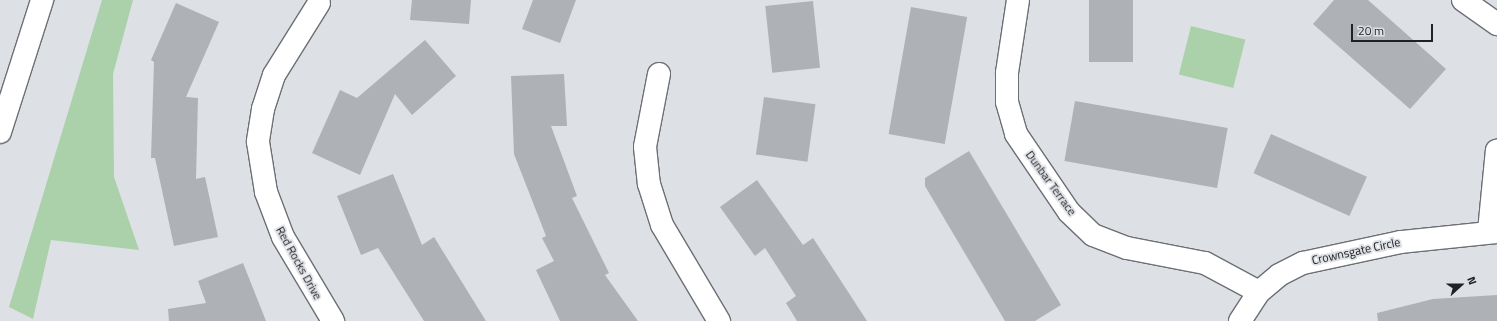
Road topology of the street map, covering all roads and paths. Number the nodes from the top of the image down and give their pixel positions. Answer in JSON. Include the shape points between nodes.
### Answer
{"nodes":[{"id":1,"x":42,"y":0,"type":"edge"},
{"id":2,"x":1018,"y":0,"type":"edge"},
{"id":3,"x":1463,"y":0,"type":"edge"},
{"id":4,"x":319,"y":2,"type":"dead end"},
{"id":5,"x":1497,"y":24,"type":"edge"},
{"id":6,"x":659,"y":74,"type":"dead end"},
{"id":7,"x":0,"y":132,"type":"edge"},
{"id":8,"x":1497,"y":150,"type":"edge"},
{"id":9,"x":1493,"y":232,"type":"edge"},
{"id":10,"x":1259,"y":292,"type":"junction"},
{"id":11,"x":333,"y":321,"type":"edge"},
{"id":12,"x":719,"y":321,"type":"edge"},
{"id":13,"x":1240,"y":321,"type":"edge"}],
"edges":[{"from":1,"to":7,"type":"street"},
{"from":2,"to":10,"type":"street","name":"Dunbar Terrace","via":[[1007,73],[1007,102],[1016,134],[1069,212],[1093,235],[1127,248],[1205,263]]},
{"from":3,"to":5,"type":"street"},
{"from":4,"to":11,"type":"street","name":"Red Rocks Drive","via":[[274,74],[263,109],[258,142],[266,192],[282,237]]},
{"from":6,"to":12,"type":"street","via":[[645,148],[649,184],[662,225]]},
{"from":8,"to":9,"type":"street"},
{"from":9,"to":10,"type":"street","name":"Crownsgate Circle","via":[[1401,242],[1328,256],[1303,263],[1279,275]]},
{"from":10,"to":13,"type":"street","name":"Crownsgate Circle"}]}
